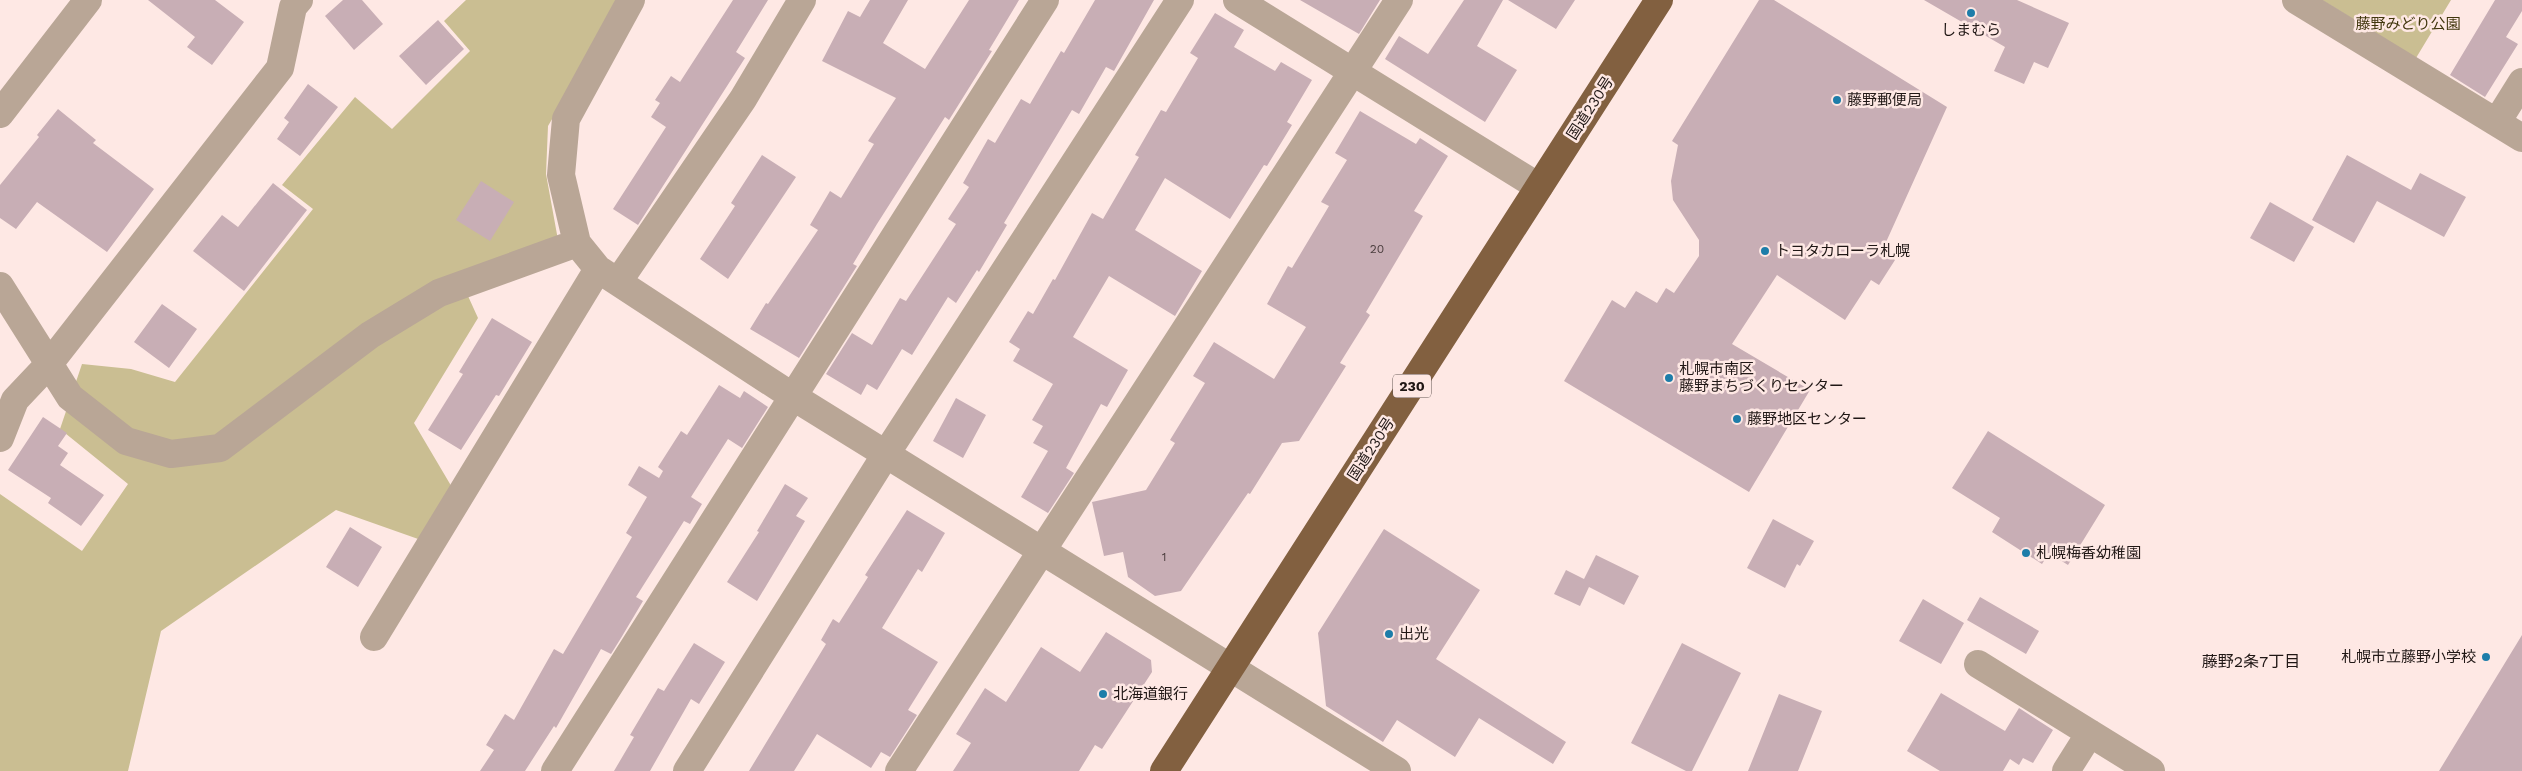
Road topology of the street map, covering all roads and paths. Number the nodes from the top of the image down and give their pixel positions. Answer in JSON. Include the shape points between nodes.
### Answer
{"nodes":[{"id":1,"x":88,"y":0,"type":"edge"},
{"id":2,"x":631,"y":0,"type":"edge"},
{"id":3,"x":802,"y":0,"type":"edge"},
{"id":4,"x":1045,"y":0,"type":"edge"},
{"id":5,"x":1180,"y":0,"type":"edge"},
{"id":6,"x":1237,"y":0,"type":"edge"},
{"id":7,"x":1399,"y":0,"type":"edge"},
{"id":8,"x":1659,"y":0,"type":"edge"},
{"id":9,"x":2296,"y":0,"type":"edge"},
{"id":10,"x":293,"y":2,"type":"edge"},
{"id":11,"x":1353,"y":72,"type":"junction"},
{"id":12,"x":2522,"y":82,"type":"edge"},
{"id":13,"x":0,"y":114,"type":"edge"},
{"id":14,"x":2497,"y":122,"type":"junction"},
{"id":15,"x":2522,"y":138,"type":"edge"},
{"id":16,"x":1539,"y":187,"type":"junction"},
{"id":17,"x":577,"y":243,"type":"junction"},
{"id":18,"x":608,"y":275,"type":"junction"},
{"id":19,"x":0,"y":286,"type":"edge"},
{"id":20,"x":49,"y":364,"type":"junction"},
{"id":21,"x":792,"y":396,"type":"junction"},
{"id":22,"x":0,"y":438,"type":"edge"},
{"id":23,"x":886,"y":454,"type":"junction"},
{"id":24,"x":1043,"y":550,"type":"junction"},
{"id":25,"x":374,"y":636,"type":"dead end"},
{"id":26,"x":1978,"y":664,"type":"dead end"},
{"id":27,"x":1231,"y":669,"type":"junction"},
{"id":28,"x":2090,"y":733,"type":"junction"},
{"id":29,"x":555,"y":771,"type":"edge"},
{"id":30,"x":687,"y":771,"type":"edge"},
{"id":31,"x":899,"y":771,"type":"edge"},
{"id":32,"x":1164,"y":771,"type":"edge"},
{"id":33,"x":1397,"y":771,"type":"edge"},
{"id":34,"x":2066,"y":771,"type":"edge"},
{"id":35,"x":2151,"y":771,"type":"edge"}],
"edges":[{"from":1,"to":13,"type":"street"},
{"from":2,"to":17,"type":"street","via":[[566,119],[562,175]]},
{"from":3,"to":18,"type":"street","via":[[743,99]]},
{"from":4,"to":21,"type":"street"},
{"from":5,"to":23,"type":"street"},
{"from":6,"to":11,"type":"street"},
{"from":7,"to":11,"type":"street"},
{"from":8,"to":16,"type":"highway","name":"国道230号","number":"230"},
{"from":9,"to":14,"type":"street"},
{"from":10,"to":20,"type":"street","via":[[280,68]]},
{"from":11,"to":16,"type":"street"},
{"from":11,"to":24,"type":"street"},
{"from":12,"to":14,"type":"street"},
{"from":14,"to":15,"type":"street"},
{"from":16,"to":27,"type":"highway","name":"国道230号","number":"230"},
{"from":17,"to":18,"type":"street"},
{"from":17,"to":20,"type":"street","via":[[440,293],[370,335],[220,448],[171,454],[126,441],[70,397]]},
{"from":18,"to":21,"type":"street"},
{"from":18,"to":25,"type":"street"},
{"from":19,"to":20,"type":"street"},
{"from":20,"to":22,"type":"street","via":[[14,400]]},
{"from":21,"to":23,"type":"street"},
{"from":21,"to":29,"type":"street"},
{"from":23,"to":24,"type":"street"},
{"from":23,"to":30,"type":"street"},
{"from":24,"to":27,"type":"street"},
{"from":24,"to":31,"type":"street"},
{"from":26,"to":28,"type":"street"},
{"from":27,"to":32,"type":"highway","name":"国道230号","number":"230"},
{"from":27,"to":33,"type":"street"},
{"from":28,"to":34,"type":"street"},
{"from":28,"to":35,"type":"street"}]}
